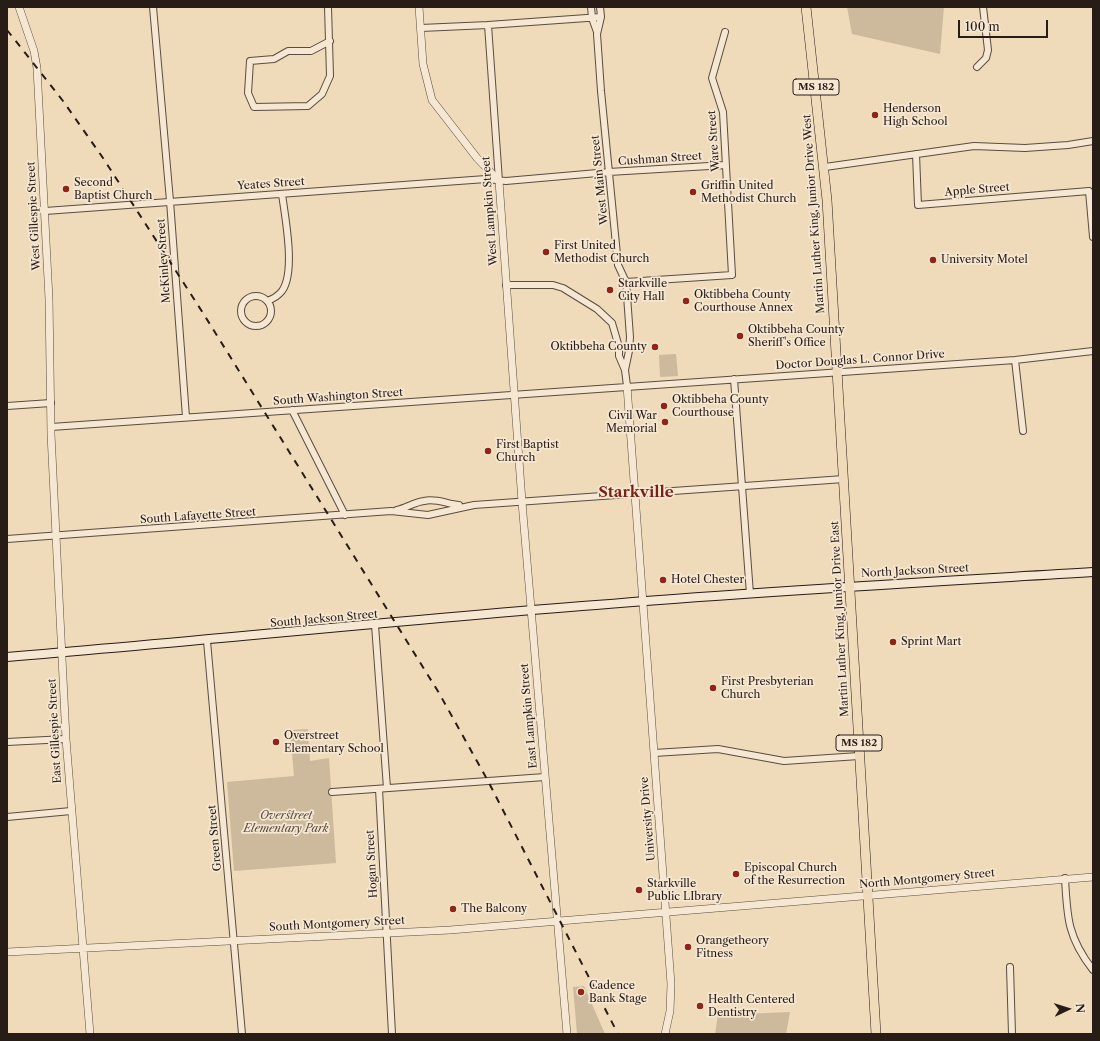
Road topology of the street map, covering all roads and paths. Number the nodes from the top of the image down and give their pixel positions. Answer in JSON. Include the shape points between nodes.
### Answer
{"nodes":[{"id":1,"x":19,"y":7,"type":"edge"},
{"id":2,"x":153,"y":7,"type":"edge"},
{"id":3,"x":328,"y":7,"type":"edge"},
{"id":4,"x":419,"y":7,"type":"edge"},
{"id":5,"x":591,"y":7,"type":"edge"},
{"id":6,"x":600,"y":7,"type":"edge"},
{"id":7,"x":806,"y":7,"type":"edge"},
{"id":8,"x":983,"y":7,"type":"edge"},
{"id":9,"x":601,"y":17,"type":"junction"},
{"id":10,"x":592,"y":18,"type":"junction"},
{"id":11,"x":488,"y":25,"type":"junction"},
{"id":12,"x":421,"y":28,"type":"junction"},
{"id":13,"x":725,"y":32,"type":"dead end"},
{"id":14,"x":597,"y":34,"type":"junction"},
{"id":15,"x":330,"y":41,"type":"junction"},
{"id":16,"x":977,"y":67,"type":"dead end"},
{"id":17,"x":1093,"y":141,"type":"edge"},
{"id":18,"x":916,"y":154,"type":"junction"},
{"id":19,"x":726,"y":165,"type":"junction"},
{"id":20,"x":825,"y":167,"type":"junction"},
{"id":21,"x":609,"y":172,"type":"junction"},
{"id":22,"x":499,"y":181,"type":"junction"},
{"id":23,"x":282,"y":194,"type":"junction"},
{"id":24,"x":170,"y":201,"type":"junction"},
{"id":25,"x":45,"y":211,"type":"junction"},
{"id":26,"x":1093,"y":237,"type":"edge"},
{"id":27,"x":626,"y":282,"type":"junction"},
{"id":28,"x":506,"y":285,"type":"junction"},
{"id":29,"x":267,"y":301,"type":"junction"},
{"id":30,"x":619,"y":347,"type":"junction"},
{"id":31,"x":628,"y":347,"type":"junction"},
{"id":32,"x":1093,"y":351,"type":"edge"},
{"id":33,"x":1014,"y":360,"type":"junction"},
{"id":34,"x":626,"y":370,"type":"junction"},
{"id":35,"x":837,"y":371,"type":"junction"},
{"id":36,"x":734,"y":379,"type":"junction"},
{"id":37,"x":627,"y":386,"type":"junction"},
{"id":38,"x":515,"y":396,"type":"junction"},
{"id":39,"x":51,"y":403,"type":"junction"},
{"id":40,"x":7,"y":406,"type":"edge"},
{"id":41,"x":292,"y":410,"type":"junction"},
{"id":42,"x":186,"y":417,"type":"junction"},
{"id":43,"x":51,"y":427,"type":"junction"},
{"id":44,"x":1023,"y":431,"type":"dead end"},
{"id":45,"x":844,"y":479,"type":"junction"},
{"id":46,"x":742,"y":486,"type":"junction"},
{"id":47,"x":636,"y":494,"type":"junction"},
{"id":48,"x":440,"y":502,"type":"junction"},
{"id":49,"x":520,"y":502,"type":"junction"},
{"id":50,"x":474,"y":505,"type":"junction"},
{"id":51,"x":412,"y":506,"type":"junction"},
{"id":52,"x":391,"y":511,"type":"junction"},
{"id":53,"x":441,"y":512,"type":"junction"},
{"id":54,"x":413,"y":513,"type":"junction"},
{"id":55,"x":345,"y":515,"type":"junction"},
{"id":56,"x":57,"y":536,"type":"junction"},
{"id":57,"x":7,"y":539,"type":"edge"},
{"id":58,"x":1093,"y":572,"type":"edge"},
{"id":59,"x":850,"y":586,"type":"junction"},
{"id":60,"x":750,"y":594,"type":"junction"},
{"id":61,"x":643,"y":601,"type":"junction"},
{"id":62,"x":531,"y":610,"type":"junction"},
{"id":63,"x":375,"y":625,"type":"junction"},
{"id":64,"x":207,"y":641,"type":"junction"},
{"id":65,"x":62,"y":653,"type":"junction"},
{"id":66,"x":7,"y":657,"type":"edge"},
{"id":67,"x":66,"y":739,"type":"junction"},
{"id":68,"x":7,"y":742,"type":"edge"},
{"id":69,"x":654,"y":752,"type":"junction"},
{"id":70,"x":859,"y":756,"type":"junction"},
{"id":71,"x":545,"y":777,"type":"junction"},
{"id":72,"x":387,"y":788,"type":"junction"},
{"id":73,"x":379,"y":789,"type":"junction"},
{"id":74,"x":332,"y":792,"type":"dead end"},
{"id":75,"x":71,"y":811,"type":"junction"},
{"id":76,"x":7,"y":817,"type":"edge"},
{"id":77,"x":1093,"y":877,"type":"edge"},
{"id":78,"x":1064,"y":878,"type":"junction"},
{"id":79,"x":867,"y":895,"type":"junction"},
{"id":80,"x":667,"y":913,"type":"junction"},
{"id":81,"x":559,"y":922,"type":"junction"},
{"id":82,"x":386,"y":933,"type":"junction"},
{"id":83,"x":234,"y":940,"type":"junction"},
{"id":84,"x":82,"y":949,"type":"junction"},
{"id":85,"x":7,"y":952,"type":"edge"},
{"id":86,"x":1010,"y":967,"type":"dead end"},
{"id":87,"x":1093,"y":970,"type":"edge"},
{"id":88,"x":667,"y":1033,"type":"edge"},
{"id":89,"x":90,"y":1034,"type":"edge"},
{"id":90,"x":242,"y":1034,"type":"edge"},
{"id":91,"x":392,"y":1034,"type":"edge"},
{"id":92,"x":568,"y":1034,"type":"edge"},
{"id":93,"x":876,"y":1034,"type":"edge"},
{"id":94,"x":1012,"y":1034,"type":"edge"}],
"edges":[{"from":1,"to":25,"type":"street","name":"West Gillespie Street","via":[[36,62]]},
{"from":2,"to":24,"type":"street","name":"McKinley Street"},
{"from":3,"to":15,"type":"street"},
{"from":4,"to":12,"type":"street"},
{"from":5,"to":10,"type":"street","name":"West Main Street"},
{"from":6,"to":9,"type":"street","name":"West Main Street"},
{"from":7,"to":20,"type":"main road","name":"Martin Luther King, Junior Drive West","number":"MS 182"},
{"from":8,"to":16,"type":"street","via":[[988,50],[986,58]]},
{"from":9,"to":10,"type":"street"},
{"from":9,"to":14,"type":"street","name":"West Main Street"},
{"from":10,"to":11,"type":"street"},
{"from":10,"to":14,"type":"street","name":"West Main Street"},
{"from":11,"to":12,"type":"street"},
{"from":11,"to":22,"type":"street","name":"West Lampkin Street"},
{"from":12,"to":22,"type":"street","via":[[423,64],[432,100]]},
{"from":13,"to":19,"type":"street","name":"Ware Street","via":[[712,78],[724,112]]},
{"from":14,"to":21,"type":"street","name":"West Main Street"},
{"from":15,"to":15,"type":"street","via":[[330,76],[322,94],[308,106],[254,107],[248,93],[250,61],[274,59],[288,51],[311,51]]},
{"from":17,"to":18,"type":"street","via":[[1025,148],[974,146]]},
{"from":18,"to":20,"type":"street"},
{"from":18,"to":26,"type":"street","name":"Apple Street","via":[[918,205],[1089,191]]},
{"from":19,"to":21,"type":"street","name":"Cushman Street"},
{"from":19,"to":27,"type":"street","name":"Ware Street","via":[[732,275]]},
{"from":20,"to":35,"type":"main road","name":"Martin Luther King, Junior Drive West","number":"MS 182"},
{"from":21,"to":22,"type":"street","name":"Cushman Street"},
{"from":21,"to":27,"type":"street","name":"West Main Street","via":[[618,265]]},
{"from":22,"to":23,"type":"street","name":"Yeates Street","via":[[486,179]]},
{"from":22,"to":28,"type":"street","name":"West Lampkin Street"},
{"from":23,"to":24,"type":"street","name":"Yeates Street"},
{"from":23,"to":29,"type":"street","via":[[289,275],[283,290]]},
{"from":24,"to":25,"type":"street","name":"Yeates Street"},
{"from":24,"to":42,"type":"street","name":"McKinley Street"},
{"from":25,"to":39,"type":"street","name":"West Gillespie Street"},
{"from":27,"to":31,"type":"street","name":"West Main Street","via":[[630,337]]},
{"from":28,"to":30,"type":"street","via":[[542,284],[563,288],[609,318]]},
{"from":28,"to":38,"type":"street","name":"West Lampkin Street"},
{"from":29,"to":29,"type":"street","via":[[270,305],[270,314],[265,323],[256,326],[247,323],[242,315],[242,305],[245,301],[253,296]]},
{"from":30,"to":31,"type":"street"},
{"from":30,"to":34,"type":"street","via":[[619,356]]},
{"from":31,"to":34,"type":"street","name":"West Main Street"},
{"from":32,"to":33,"type":"street","name":"Doctor Douglas L. Connor Drive"},
{"from":33,"to":35,"type":"street","name":"Doctor Douglas L. Connor Drive"},
{"from":33,"to":44,"type":"street"},
{"from":34,"to":37,"type":"street","name":"West Main Street"},
{"from":35,"to":36,"type":"street","name":"Doctor Douglas L. Connor Drive"},
{"from":35,"to":45,"type":"main road","name":"Martin Luther King, Junior Drive East","number":"MS 182"},
{"from":36,"to":37,"type":"street","name":"Doctor Douglas L. Connor Drive"},
{"from":36,"to":46,"type":"street"},
{"from":37,"to":38,"type":"street","name":"South Washington Street"},
{"from":37,"to":47,"type":"street","name":"University Drive"},
{"from":38,"to":41,"type":"street","name":"South Washington Street"},
{"from":38,"to":49,"type":"street","name":"East Lampkin Street"},
{"from":39,"to":40,"type":"street"},
{"from":39,"to":43,"type":"street","name":"West Gillespie Street"},
{"from":41,"to":42,"type":"street","name":"South Washington Street"},
{"from":41,"to":55,"type":"street"},
{"from":42,"to":43,"type":"street","name":"South Washington Street"},
{"from":43,"to":56,"type":"street","name":"East Gillespie Street"},
{"from":45,"to":46,"type":"street","name":"South Lafayette Street"},
{"from":45,"to":59,"type":"main road","name":"Martin Luther King, Junior Drive East","number":"MS 182"},
{"from":46,"to":47,"type":"street","name":"South Lafayette Street"},
{"from":46,"to":60,"type":"street"},
{"from":47,"to":49,"type":"street","name":"South Lafayette Street"},
{"from":47,"to":61,"type":"street","name":"University Drive"},
{"from":48,"to":50,"type":"street","name":"South Lafayette Street"},
{"from":48,"to":51,"type":"street","name":"South Lafayette Street","via":[[424,500]]},
{"from":48,"to":53,"type":"street","via":[[443,508]]},
{"from":49,"to":50,"type":"street","name":"South Lafayette Street"},
{"from":49,"to":62,"type":"street","name":"East Lampkin Street"},
{"from":50,"to":53,"type":"street","name":"South Lafayette Street"},
{"from":51,"to":52,"type":"street","name":"South Lafayette Street"},
{"from":51,"to":54,"type":"street"},
{"from":52,"to":54,"type":"street","name":"South Lafayette Street"},
{"from":52,"to":55,"type":"street","name":"South Lafayette Street"},
{"from":53,"to":54,"type":"street","name":"South Lafayette Street","via":[[428,515]]},
{"from":55,"to":56,"type":"street","name":"South Lafayette Street"},
{"from":56,"to":57,"type":"street","name":"South Lafayette Street"},
{"from":56,"to":65,"type":"street","name":"East Gillespie Street"},
{"from":58,"to":59,"type":"main road","name":"North Jackson Street"},
{"from":59,"to":60,"type":"main road","name":"North Jackson Street"},
{"from":59,"to":70,"type":"main road","name":"Martin Luther King, Junior Drive East","number":"MS 182"},
{"from":60,"to":61,"type":"main road","name":"North Jackson Street"},
{"from":61,"to":62,"type":"main road","name":"South Jackson Street"},
{"from":61,"to":69,"type":"street","name":"University Drive"},
{"from":62,"to":63,"type":"main road","name":"South Jackson Street"},
{"from":62,"to":71,"type":"street","name":"East Lampkin Street"},
{"from":63,"to":64,"type":"main road","name":"South Jackson Street"},
{"from":63,"to":72,"type":"street"},
{"from":64,"to":65,"type":"main road","name":"South Jackson Street"},
{"from":64,"to":83,"type":"street","name":"Green Street"},
{"from":65,"to":66,"type":"main road","name":"South Jackson Street"},
{"from":65,"to":67,"type":"street","name":"East Gillespie Street"},
{"from":67,"to":68,"type":"street"},
{"from":67,"to":75,"type":"street","name":"East Gillespie Street"},
{"from":69,"to":70,"type":"street","via":[[718,749],[784,762]]},
{"from":69,"to":80,"type":"street","name":"University Drive"},
{"from":70,"to":79,"type":"main road","name":"Martin Luther King, Junior Drive East","number":"MS 182"},
{"from":71,"to":72,"type":"street"},
{"from":71,"to":81,"type":"street","name":"East Lampkin Street","via":[[554,894]]},
{"from":72,"to":73,"type":"street"},
{"from":73,"to":74,"type":"street"},
{"from":73,"to":82,"type":"street","name":"Hogan Street"},
{"from":75,"to":76,"type":"street"},
{"from":75,"to":84,"type":"street","name":"East Gillespie Street"},
{"from":77,"to":78,"type":"street","name":"North Montgomery Street"},
{"from":78,"to":79,"type":"street","name":"North Montgomery Street"},
{"from":78,"to":87,"type":"street","via":[[1071,932],[1080,954]]},
{"from":79,"to":80,"type":"street","name":"North Montgomery Street"},
{"from":79,"to":93,"type":"main road","name":"Martin Luther King, Junior Drive East","number":"MS 182"},
{"from":80,"to":81,"type":"street","name":"South Montgomery Street"},
{"from":80,"to":88,"type":"street","name":"University Drive","via":[[672,994]]},
{"from":81,"to":82,"type":"street","name":"South Montgomery Street"},
{"from":81,"to":92,"type":"street","name":"East Lampkin Street"},
{"from":82,"to":83,"type":"street","name":"South Montgomery Street"},
{"from":82,"to":91,"type":"street","name":"Hogan Street"},
{"from":83,"to":84,"type":"street","name":"South Montgomery Street"},
{"from":83,"to":90,"type":"street","name":"Green Street"},
{"from":84,"to":85,"type":"street","name":"South Montgomery Street"},
{"from":84,"to":89,"type":"street","name":"East Gillespie Street"},
{"from":86,"to":94,"type":"street"}]}
